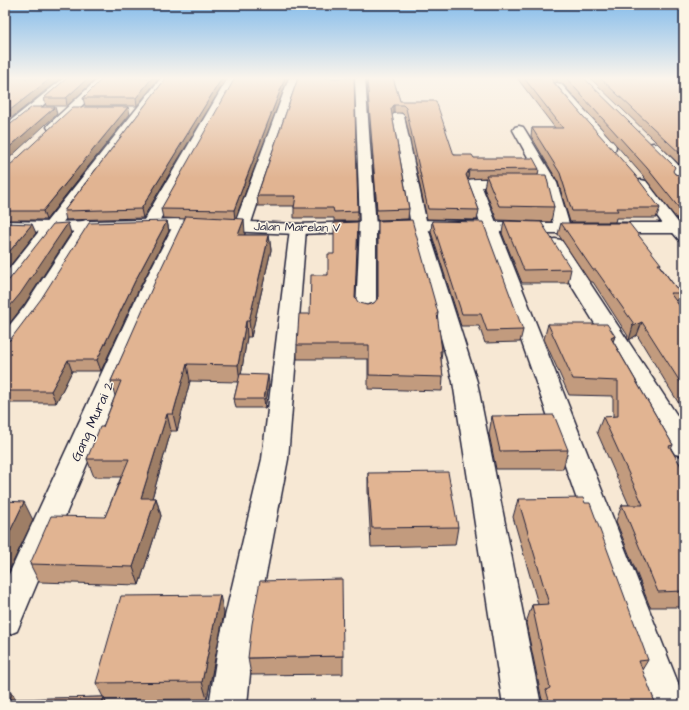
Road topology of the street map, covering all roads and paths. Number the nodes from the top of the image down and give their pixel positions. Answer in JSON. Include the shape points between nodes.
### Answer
{"nodes":[{"id":1,"x":30,"y":111,"type":"edge"},
{"id":2,"x":70,"y":111,"type":"edge"},
{"id":3,"x":140,"y":111,"type":"edge"},
{"id":4,"x":214,"y":111,"type":"edge"},
{"id":5,"x":282,"y":111,"type":"edge"},
{"id":6,"x":362,"y":111,"type":"edge"},
{"id":7,"x":579,"y":111,"type":"edge"},
{"id":8,"x":398,"y":116,"type":"dead end"},
{"id":9,"x":519,"y":130,"type":"dead end"},
{"id":10,"x":5,"y":131,"type":"edge"},
{"id":11,"x":42,"y":137,"type":"edge"},
{"id":12,"x":643,"y":137,"type":"edge"},
{"id":13,"x":618,"y":157,"type":"edge"},
{"id":14,"x":633,"y":175,"type":"edge"},
{"id":15,"x":678,"y":180,"type":"edge"},
{"id":16,"x":550,"y":183,"type":"junction"},
{"id":17,"x":182,"y":224,"type":"junction"},
{"id":18,"x":86,"y":225,"type":"junction"},
{"id":19,"x":149,"y":225,"type":"junction"},
{"id":20,"x":420,"y":225,"type":"junction"},
{"id":21,"x":5,"y":226,"type":"edge"},
{"id":22,"x":242,"y":226,"type":"junction"},
{"id":23,"x":488,"y":226,"type":"junction"},
{"id":24,"x":50,"y":227,"type":"junction"},
{"id":25,"x":368,"y":227,"type":"junction"},
{"id":26,"x":553,"y":228,"type":"junction"},
{"id":27,"x":298,"y":229,"type":"junction"},
{"id":28,"x":681,"y":231,"type":"edge"},
{"id":29,"x":5,"y":286,"type":"edge"},
{"id":30,"x":366,"y":311,"type":"edge"},
{"id":31,"x":5,"y":345,"type":"edge"},
{"id":32,"x":684,"y":448,"type":"edge"},
{"id":33,"x":5,"y":620,"type":"edge"},
{"id":34,"x":228,"y":705,"type":"edge"},
{"id":35,"x":522,"y":705,"type":"edge"},
{"id":36,"x":668,"y":705,"type":"edge"}],
"edges":[{"from":1,"to":10,"type":"street"},
{"from":2,"to":11,"type":"street"},
{"from":3,"to":24,"type":"street"},
{"from":4,"to":19,"type":"street"},
{"from":5,"to":22,"type":"street"},
{"from":6,"to":25,"type":"street"},
{"from":7,"to":13,"type":"street"},
{"from":8,"to":20,"type":"street"},
{"from":9,"to":16,"type":"street"},
{"from":12,"to":15,"type":"street","via":[[683,178]]},
{"from":14,"to":28,"type":"street"},
{"from":16,"to":23,"type":"street","via":[[473,183]]},
{"from":16,"to":26,"type":"street"},
{"from":17,"to":19,"type":"street","name":"Jalan Marelan V"},
{"from":17,"to":22,"type":"street","name":"Jalan Marelan V"},
{"from":17,"to":33,"type":"street","name":"Gang Murai 2","via":[[149,292]]},
{"from":18,"to":19,"type":"street","name":"Jalan Marelan V"},
{"from":18,"to":24,"type":"street","name":"Jalan Marelan V"},
{"from":18,"to":31,"type":"street","via":[[33,310]]},
{"from":20,"to":23,"type":"street","name":"Jalan Marelan V"},
{"from":20,"to":25,"type":"street","name":"Jalan Marelan V"},
{"from":20,"to":35,"type":"street","via":[[465,382]]},
{"from":21,"to":24,"type":"street","name":"Jalan Marelan V"},
{"from":22,"to":27,"type":"street","name":"Jalan Marelan V"},
{"from":23,"to":26,"type":"street","name":"Jalan Marelan V"},
{"from":23,"to":36,"type":"street"},
{"from":24,"to":29,"type":"street"},
{"from":25,"to":27,"type":"street","name":"Jalan Marelan V"},
{"from":25,"to":30,"type":"street"},
{"from":26,"to":28,"type":"street","name":"Jalan Marelan V"},
{"from":26,"to":32,"type":"street"},
{"from":27,"to":34,"type":"street","via":[[275,459],[236,642]]}]}
